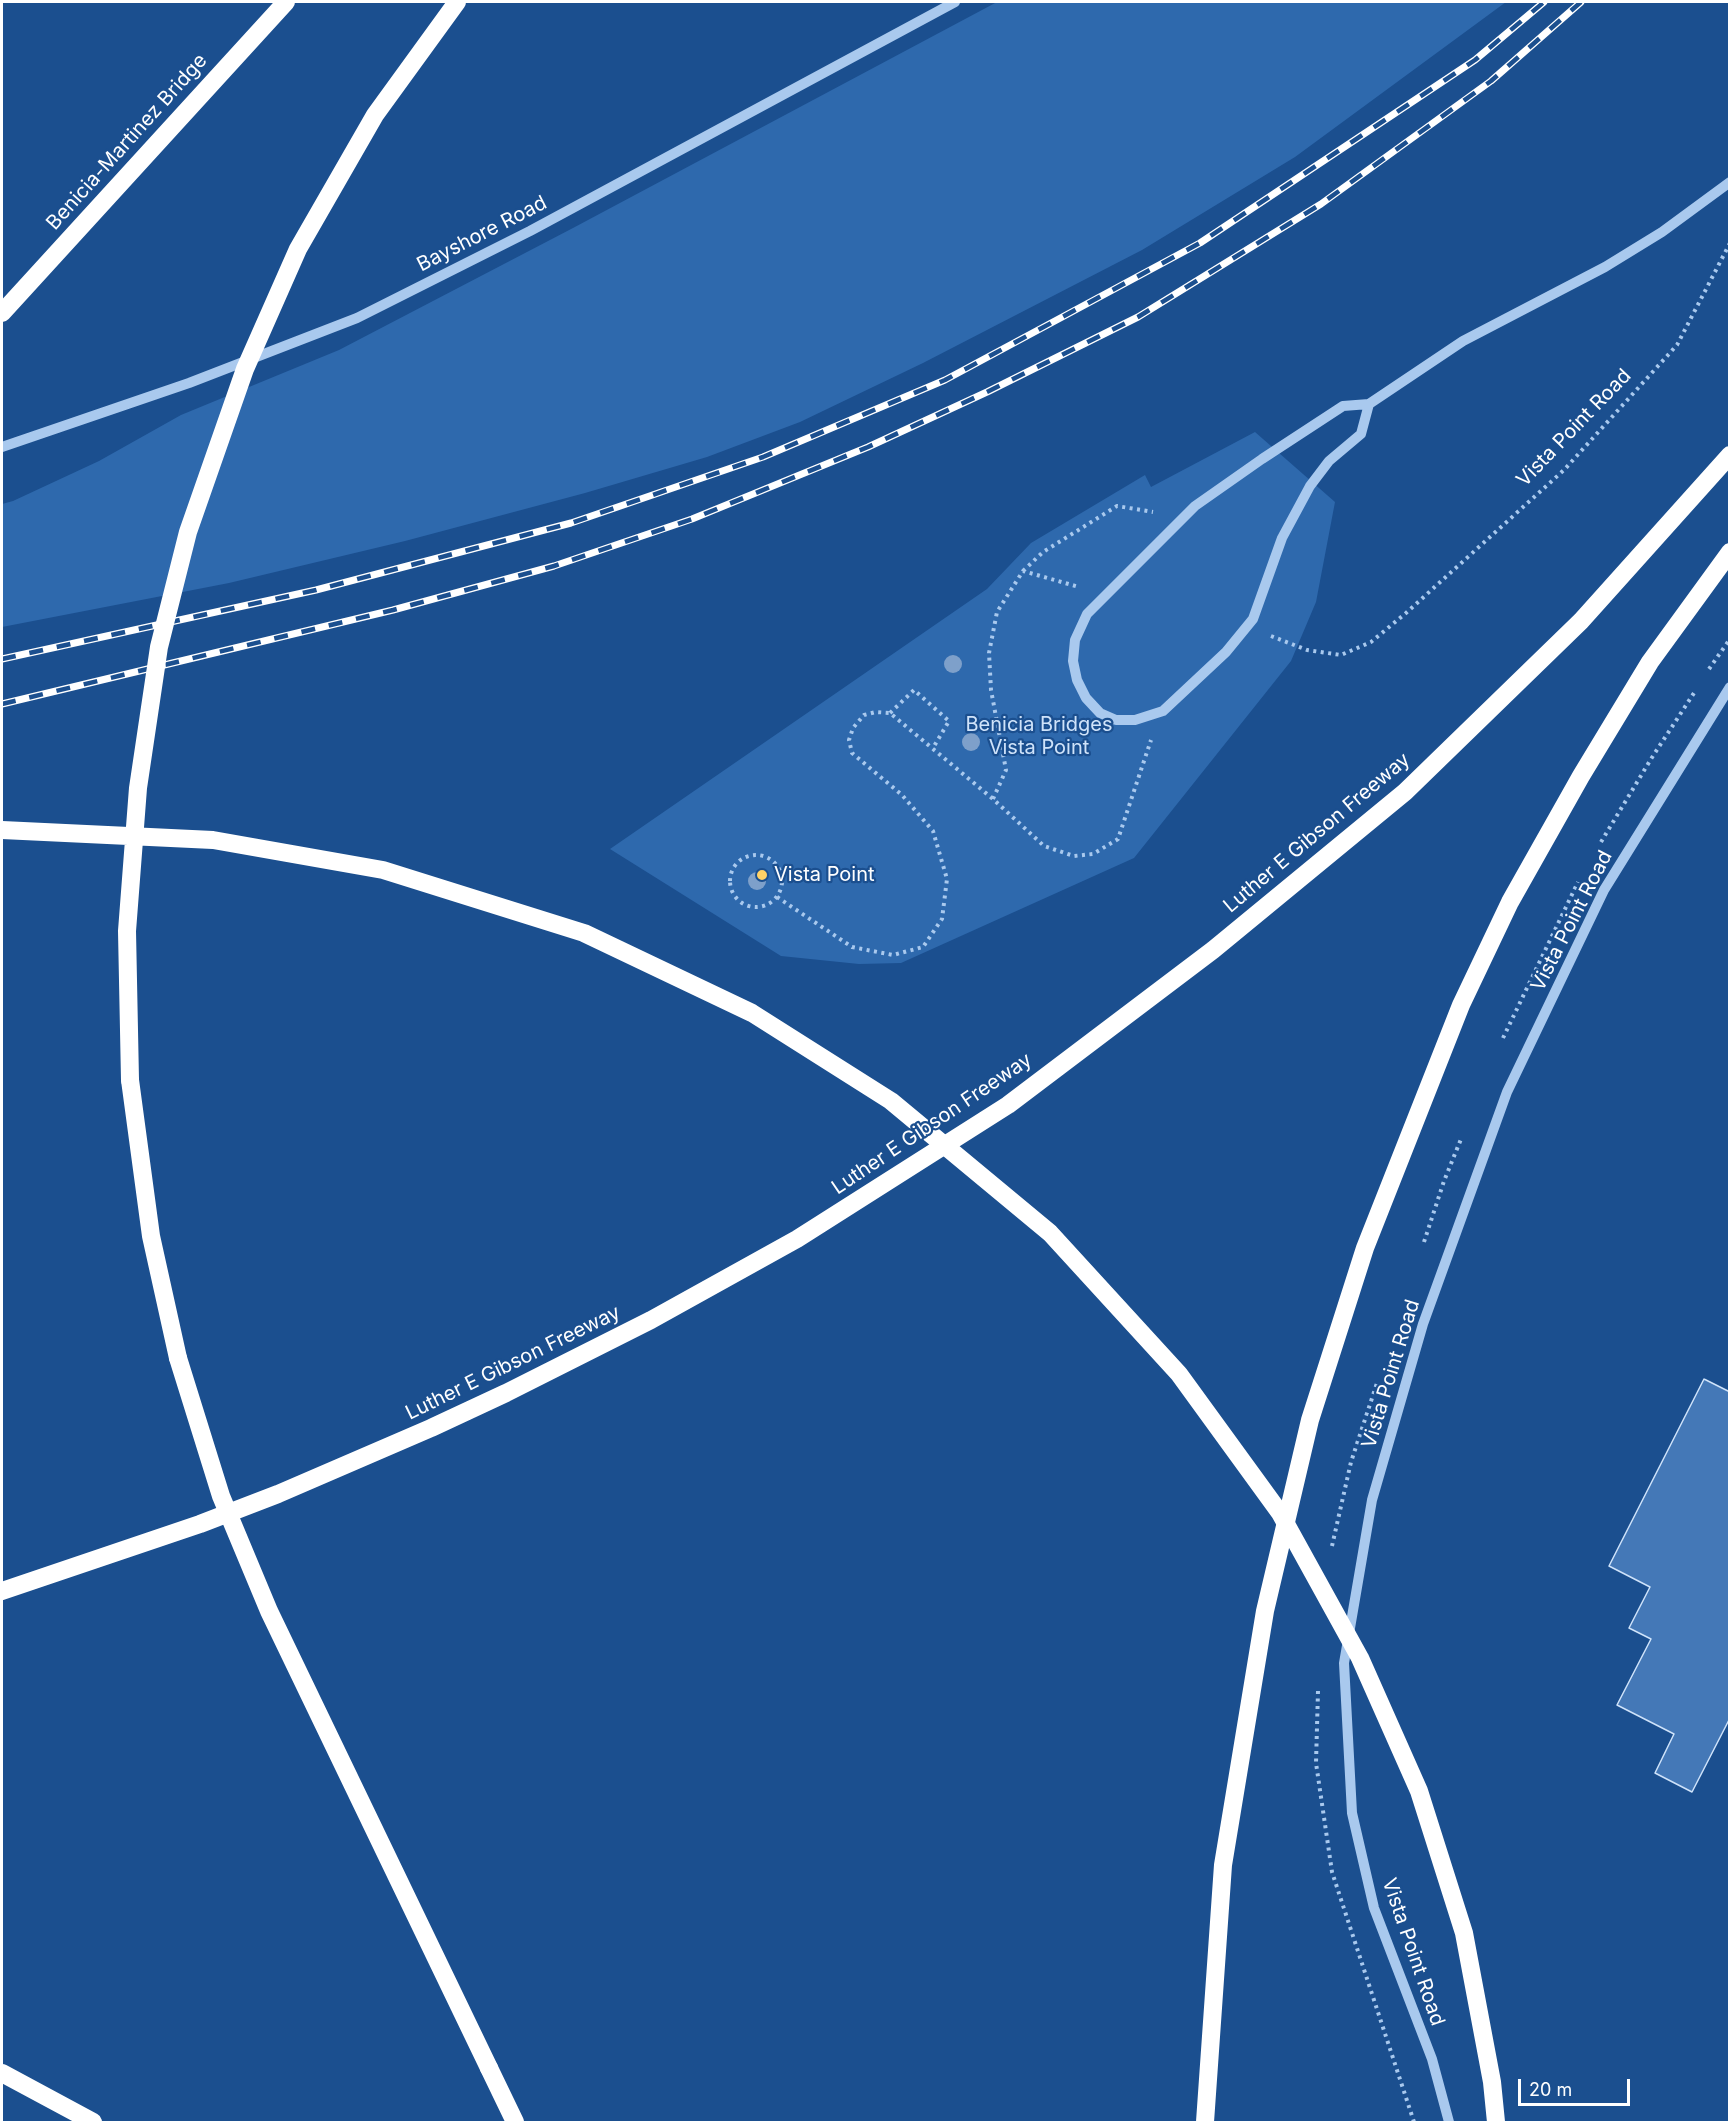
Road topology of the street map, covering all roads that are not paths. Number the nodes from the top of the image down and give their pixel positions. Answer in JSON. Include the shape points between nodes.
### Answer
{"nodes":[{"id":1,"x":286,"y":2,"type":"edge"},
{"id":2,"x":457,"y":2,"type":"edge"},
{"id":3,"x":955,"y":2,"type":"edge"},
{"id":4,"x":1730,"y":182,"type":"edge"},
{"id":5,"x":2,"y":313,"type":"edge"},
{"id":6,"x":1370,"y":404,"type":"junction"},
{"id":7,"x":2,"y":447,"type":"edge"},
{"id":8,"x":1730,"y":455,"type":"edge"},
{"id":9,"x":1730,"y":552,"type":"edge"},
{"id":10,"x":1730,"y":687,"type":"edge"},
{"id":11,"x":2,"y":830,"type":"edge"},
{"id":12,"x":2,"y":1591,"type":"edge"},
{"id":13,"x":2,"y":2073,"type":"edge"},
{"id":14,"x":93,"y":2122,"type":"edge"},
{"id":15,"x":515,"y":2122,"type":"edge"},
{"id":16,"x":1205,"y":2122,"type":"edge"},
{"id":17,"x":1449,"y":2122,"type":"edge"},
{"id":18,"x":1496,"y":2122,"type":"edge"}],
"edges":[{"from":1,"to":5,"type":"highway","name":"Benicia-Martinez Bridge"},
{"from":2,"to":15,"type":"highway","bridge":true,"via":[[375,115],[298,249],[245,369],[188,532],[159,647],[138,788],[126,931],[130,1080],[151,1236],[178,1358],[221,1496],[269,1611]]},
{"from":3,"to":7,"type":"street","name":"Bayshore Road","via":[[530,231],[357,318],[189,383]]},
{"from":4,"to":6,"type":"street","via":[[1653,238],[1463,341]]},
{"from":6,"to":6,"type":"street","via":[[1343,406],[1195,506],[1087,614],[1075,640],[1073,661],[1086,698],[1100,713],[1116,720],[1135,720],[1161,711],[1226,652],[1253,620],[1282,538],[1310,486],[1329,461],[1360,434]]},
{"from":8,"to":12,"type":"highway","name":"Luther E Gibson Freeway","via":[[1581,621],[1405,792],[1213,950],[1008,1105],[797,1239],[651,1320],[506,1393],[278,1494]]},
{"from":9,"to":16,"type":"highway","via":[[1650,662],[1510,902],[1461,1005],[1365,1248],[1310,1420],[1265,1611],[1223,1865]]},
{"from":10,"to":17,"type":"street","name":"Vista Point Road","via":[[1604,890],[1507,1092],[1423,1324],[1372,1500],[1344,1663],[1352,1814],[1374,1908],[1432,2059]]},
{"from":11,"to":18,"type":"highway","bridge":true,"via":[[213,840],[383,870],[584,933],[752,1013],[891,1101],[1050,1233],[1185,1383],[1280,1513],[1359,1658],[1419,1791],[1464,1933]]},
{"from":13,"to":14,"type":"highway"}]}
